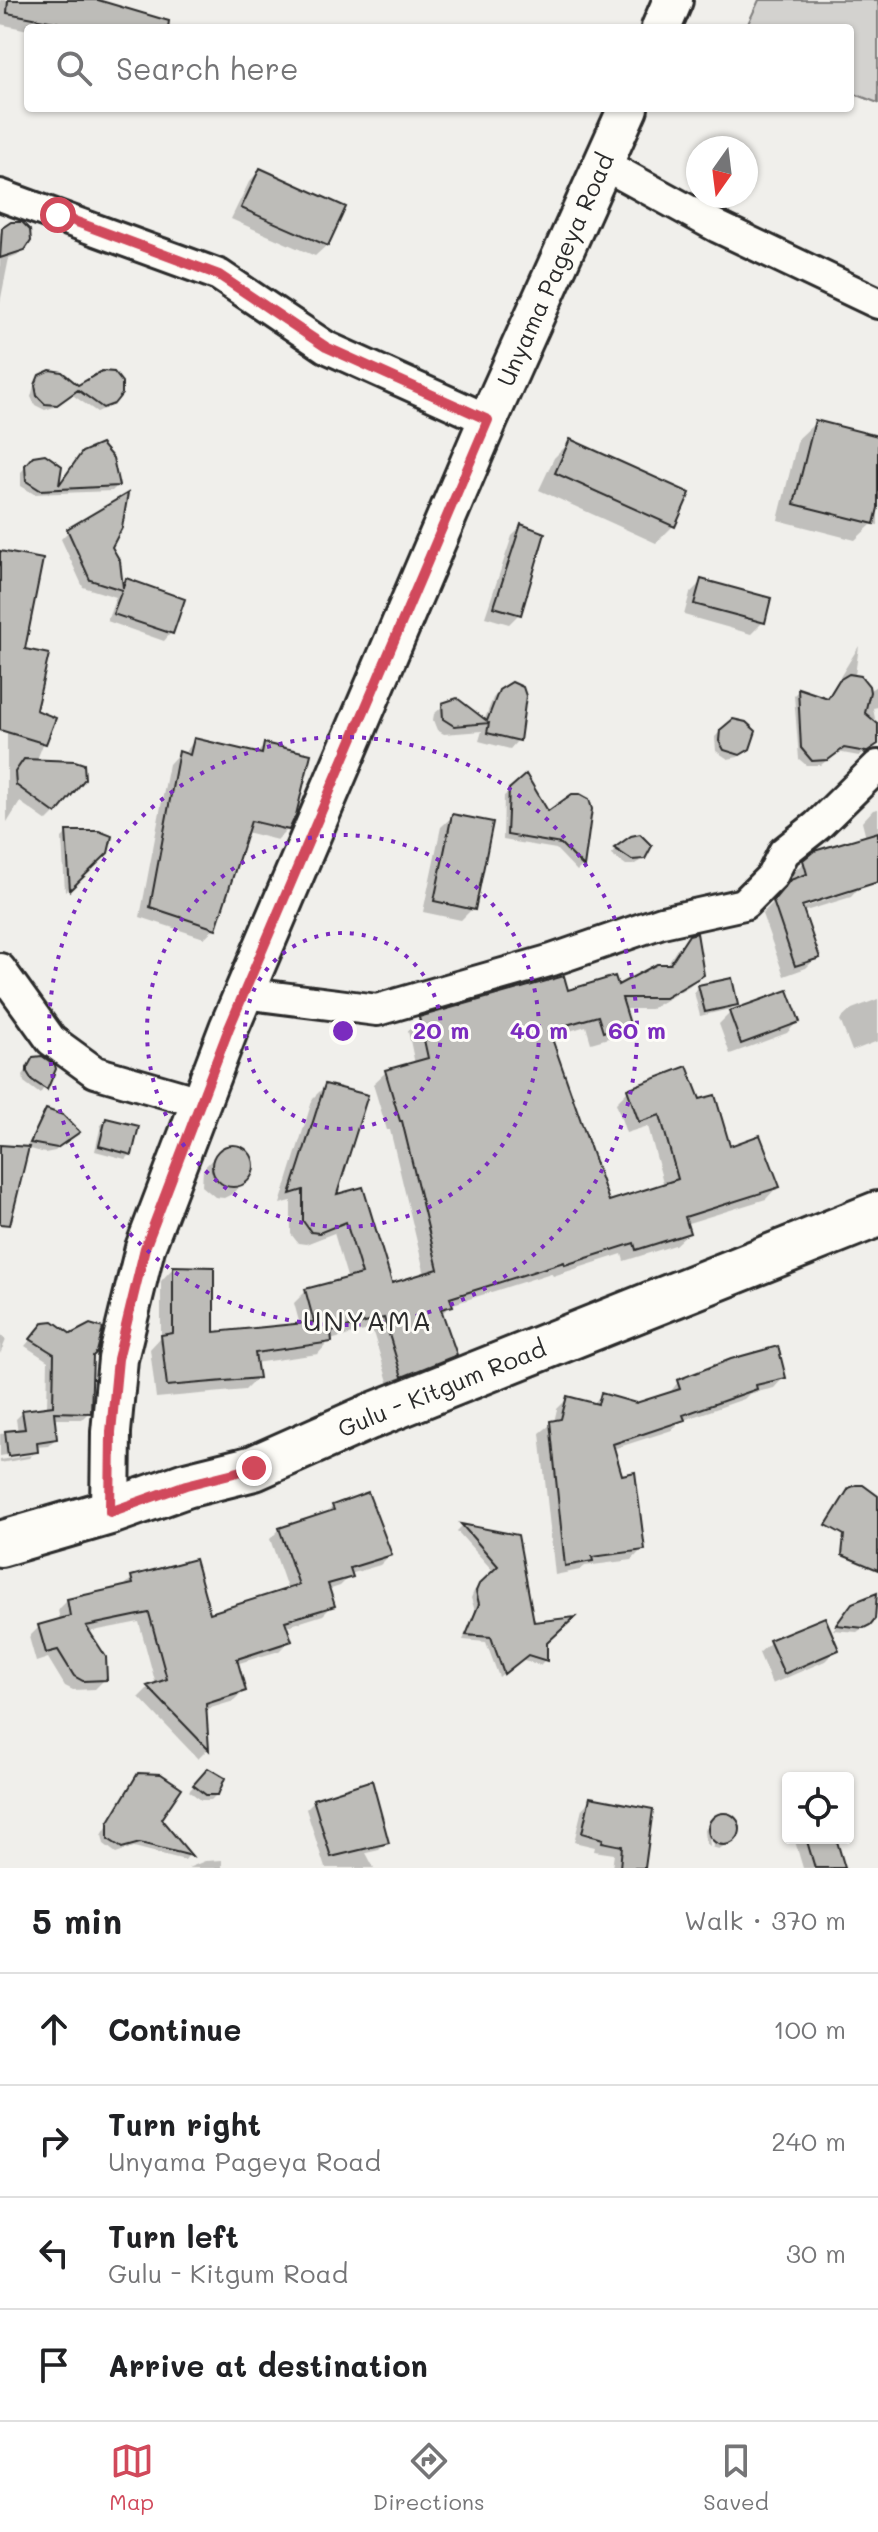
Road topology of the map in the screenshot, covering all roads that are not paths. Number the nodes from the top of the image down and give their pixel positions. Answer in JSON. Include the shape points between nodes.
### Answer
{"nodes":[{"id":1,"x":673,"y":0,"type":"edge"},
{"id":2,"x":663,"y":24,"type":"edge"},
{"id":3,"x":626,"y":112,"type":"edge"},
{"id":4,"x":605,"y":165,"type":"junction"},
{"id":5,"x":0,"y":195,"type":"edge"},
{"id":6,"x":878,"y":303,"type":"edge"},
{"id":7,"x":488,"y":420,"type":"junction"},
{"id":8,"x":878,"y":766,"type":"edge"},
{"id":9,"x":0,"y":969,"type":"edge"},
{"id":10,"x":243,"y":993,"type":"junction"},
{"id":11,"x":199,"y":1102,"type":"junction"},
{"id":12,"x":878,"y":1214,"type":"edge"},
{"id":13,"x":110,"y":1512,"type":"junction"},
{"id":14,"x":0,"y":1544,"type":"edge"}],
"edges":[{"from":1,"to":2,"type":"street"},
{"from":3,"to":4,"type":"street","name":"Unyama Pageya Road"},
{"from":4,"to":6,"type":"street","via":[[718,227]]},
{"from":4,"to":7,"type":"street","name":"Unyama Pageya Road"},
{"from":5,"to":7,"type":"street","via":[[219,275],[326,347]]},
{"from":7,"to":10,"type":"street","name":"Unyama Pageya Road"},
{"from":8,"to":10,"type":"street","via":[[784,852],[772,876],[744,904],[662,922],[377,1010]]},
{"from":9,"to":11,"type":"street","via":[[51,1040],[95,1072]]},
{"from":10,"to":11,"type":"street","name":"Unyama Pageya Road"},
{"from":11,"to":13,"type":"street","name":"Unyama Pageya Road","via":[[131,1298],[118,1359]]},
{"from":12,"to":13,"type":"main road","name":"Gulu - Kitgum Road","via":[[254,1468]]},
{"from":13,"to":14,"type":"main road","name":"Gulu - Kitgum Road"}]}
